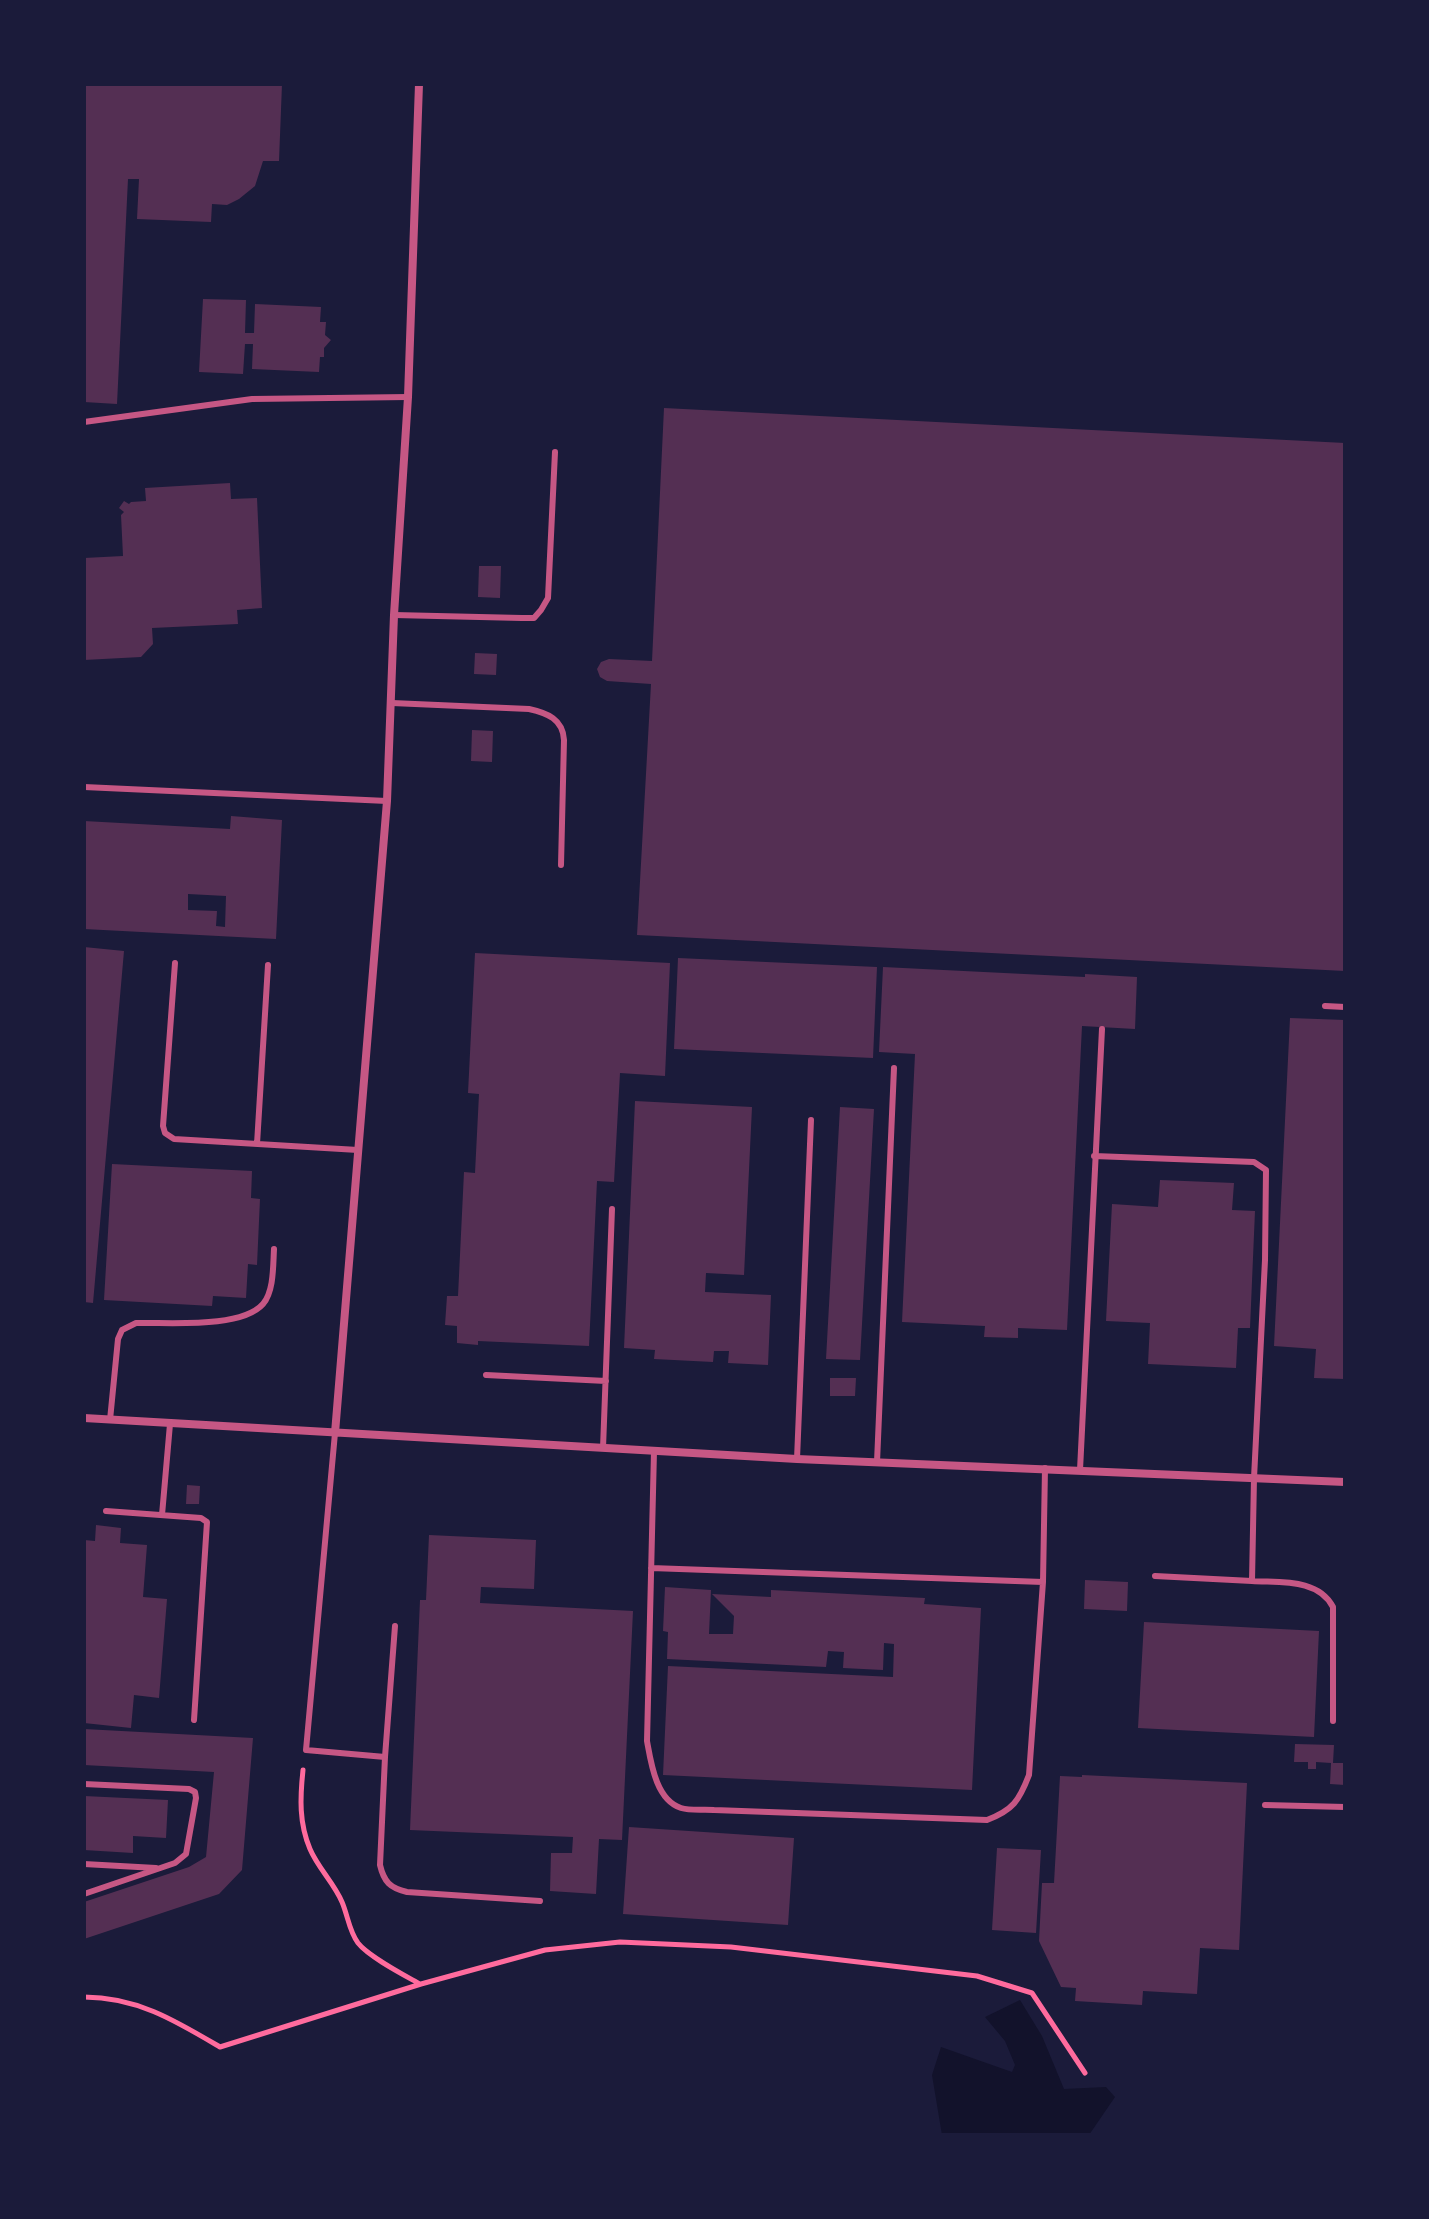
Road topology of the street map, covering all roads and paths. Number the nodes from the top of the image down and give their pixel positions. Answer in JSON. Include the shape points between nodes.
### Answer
{"nodes":[{"id":1,"x":419,"y":84,"type":"edge"},
{"id":2,"x":408,"y":397,"type":"junction"},
{"id":3,"x":84,"y":422,"type":"edge"},
{"id":4,"x":555,"y":452,"type":"dead end"},
{"id":5,"x":394,"y":615,"type":"junction"},
{"id":6,"x":392,"y":703,"type":"junction"},
{"id":7,"x":84,"y":787,"type":"edge"},
{"id":8,"x":387,"y":801,"type":"junction"},
{"id":9,"x":561,"y":865,"type":"dead end"},
{"id":10,"x":175,"y":963,"type":"dead end"},
{"id":11,"x":268,"y":965,"type":"dead end"},
{"id":12,"x":1325,"y":1006,"type":"dead end"},
{"id":13,"x":1345,"y":1007,"type":"edge"},
{"id":14,"x":1102,"y":1029,"type":"dead end"},
{"id":15,"x":894,"y":1068,"type":"dead end"},
{"id":16,"x":811,"y":1120,"type":"dead end"},
{"id":17,"x":257,"y":1144,"type":"junction"},
{"id":18,"x":358,"y":1150,"type":"junction"},
{"id":19,"x":1094,"y":1156,"type":"junction"},
{"id":20,"x":612,"y":1209,"type":"dead end"},
{"id":21,"x":274,"y":1249,"type":"dead end"},
{"id":22,"x":486,"y":1375,"type":"dead end"},
{"id":23,"x":606,"y":1381,"type":"junction"},
{"id":24,"x":84,"y":1418,"type":"edge"},
{"id":25,"x":110,"y":1420,"type":"junction"},
{"id":26,"x":170,"y":1424,"type":"junction"},
{"id":27,"x":335,"y":1433,"type":"junction"},
{"id":28,"x":603,"y":1448,"type":"junction"},
{"id":29,"x":654,"y":1451,"type":"junction"},
{"id":30,"x":797,"y":1459,"type":"junction"},
{"id":31,"x":877,"y":1462,"type":"junction"},
{"id":32,"x":1045,"y":1468,"type":"junction"},
{"id":33,"x":1080,"y":1470,"type":"junction"},
{"id":34,"x":1254,"y":1478,"type":"junction"},
{"id":35,"x":1345,"y":1482,"type":"edge"},
{"id":36,"x":106,"y":1511,"type":"dead end"},
{"id":37,"x":162,"y":1515,"type":"junction"},
{"id":38,"x":651,"y":1568,"type":"junction"},
{"id":39,"x":1155,"y":1576,"type":"dead end"},
{"id":40,"x":1252,"y":1581,"type":"junction"},
{"id":41,"x":1043,"y":1582,"type":"junction"},
{"id":42,"x":395,"y":1626,"type":"dead end"},
{"id":43,"x":194,"y":1720,"type":"dead end"},
{"id":44,"x":1333,"y":1721,"type":"dead end"},
{"id":45,"x":306,"y":1750,"type":"junction"},
{"id":46,"x":385,"y":1757,"type":"junction"},
{"id":47,"x":84,"y":1784,"type":"edge"},
{"id":48,"x":1265,"y":1805,"type":"dead end"},
{"id":49,"x":1345,"y":1807,"type":"edge"},
{"id":50,"x":84,"y":1864,"type":"edge"},
{"id":51,"x":160,"y":1868,"type":"junction"},
{"id":52,"x":84,"y":1894,"type":"edge"},
{"id":53,"x":540,"y":1901,"type":"dead end"},
{"id":54,"x":421,"y":1984,"type":"junction"},
{"id":55,"x":84,"y":1997,"type":"edge"},
{"id":56,"x":1085,"y":2073,"type":"dead end"}],
"edges":[{"from":1,"to":2,"type":"street"},
{"from":2,"to":3,"type":"lane","via":[[252,399]]},
{"from":2,"to":5,"type":"street"},
{"from":4,"to":5,"type":"lane","via":[[548,598],[534,618]]},
{"from":5,"to":6,"type":"street"},
{"from":6,"to":8,"type":"street"},
{"from":6,"to":9,"type":"lane","via":[[513,707],[541,712],[559,723],[564,740]]},
{"from":7,"to":8,"type":"lane"},
{"from":8,"to":18,"type":"street"},
{"from":10,"to":17,"type":"lane","via":[[165,1133],[174,1139]]},
{"from":11,"to":17,"type":"lane"},
{"from":12,"to":13,"type":"lane"},
{"from":14,"to":19,"type":"lane"},
{"from":15,"to":31,"type":"lane"},
{"from":16,"to":30,"type":"lane"},
{"from":17,"to":18,"type":"lane"},
{"from":18,"to":27,"type":"street"},
{"from":19,"to":33,"type":"lane"},
{"from":19,"to":34,"type":"lane","via":[[1254,1162],[1266,1170]]},
{"from":20,"to":23,"type":"lane"},
{"from":21,"to":25,"type":"lane","via":[[269,1293],[253,1312],[237,1320],[136,1323],[122,1330]]},
{"from":22,"to":23,"type":"lane"},
{"from":23,"to":28,"type":"lane"},
{"from":24,"to":25,"type":"street"},
{"from":25,"to":26,"type":"street"},
{"from":26,"to":27,"type":"street"},
{"from":26,"to":37,"type":"lane"},
{"from":27,"to":28,"type":"street"},
{"from":27,"to":45,"type":"lane"},
{"from":28,"to":29,"type":"street"},
{"from":29,"to":30,"type":"street"},
{"from":29,"to":38,"type":"lane"},
{"from":30,"to":31,"type":"street"},
{"from":31,"to":32,"type":"street"},
{"from":32,"to":33,"type":"street"},
{"from":32,"to":41,"type":"lane"},
{"from":33,"to":34,"type":"street"},
{"from":34,"to":35,"type":"street"},
{"from":34,"to":40,"type":"lane"},
{"from":36,"to":37,"type":"lane"},
{"from":37,"to":43,"type":"lane","via":[[201,1518],[208,1526]]},
{"from":38,"to":41,"type":"lane"},
{"from":38,"to":41,"type":"lane","via":[[647,1741],[653,1772],[662,1792],[679,1808],[729,1811],[987,1820],[1006,1813],[1021,1797],[1029,1775]]},
{"from":39,"to":40,"type":"lane"},
{"from":40,"to":44,"type":"lane","via":[[1299,1584],[1328,1597],[1333,1607]]},
{"from":42,"to":46,"type":"lane"},
{"from":45,"to":46,"type":"lane"},
{"from":45,"to":54,"type":"path","via":[[299,1805],[310,1850],[334,1885],[359,1945]]},
{"from":46,"to":53,"type":"lane","via":[[380,1865],[389,1886],[407,1892]]},
{"from":47,"to":51,"type":"lane","via":[[195,1792],[186,1854]]},
{"from":48,"to":49,"type":"lane"},
{"from":50,"to":51,"type":"lane"},
{"from":51,"to":52,"type":"lane"},
{"from":54,"to":55,"type":"path","via":[[220,2047],[166,2015],[110,1997]]},
{"from":54,"to":56,"type":"path","via":[[545,1950],[620,1942],[731,1947],[977,1976],[1032,1993]]}]}
